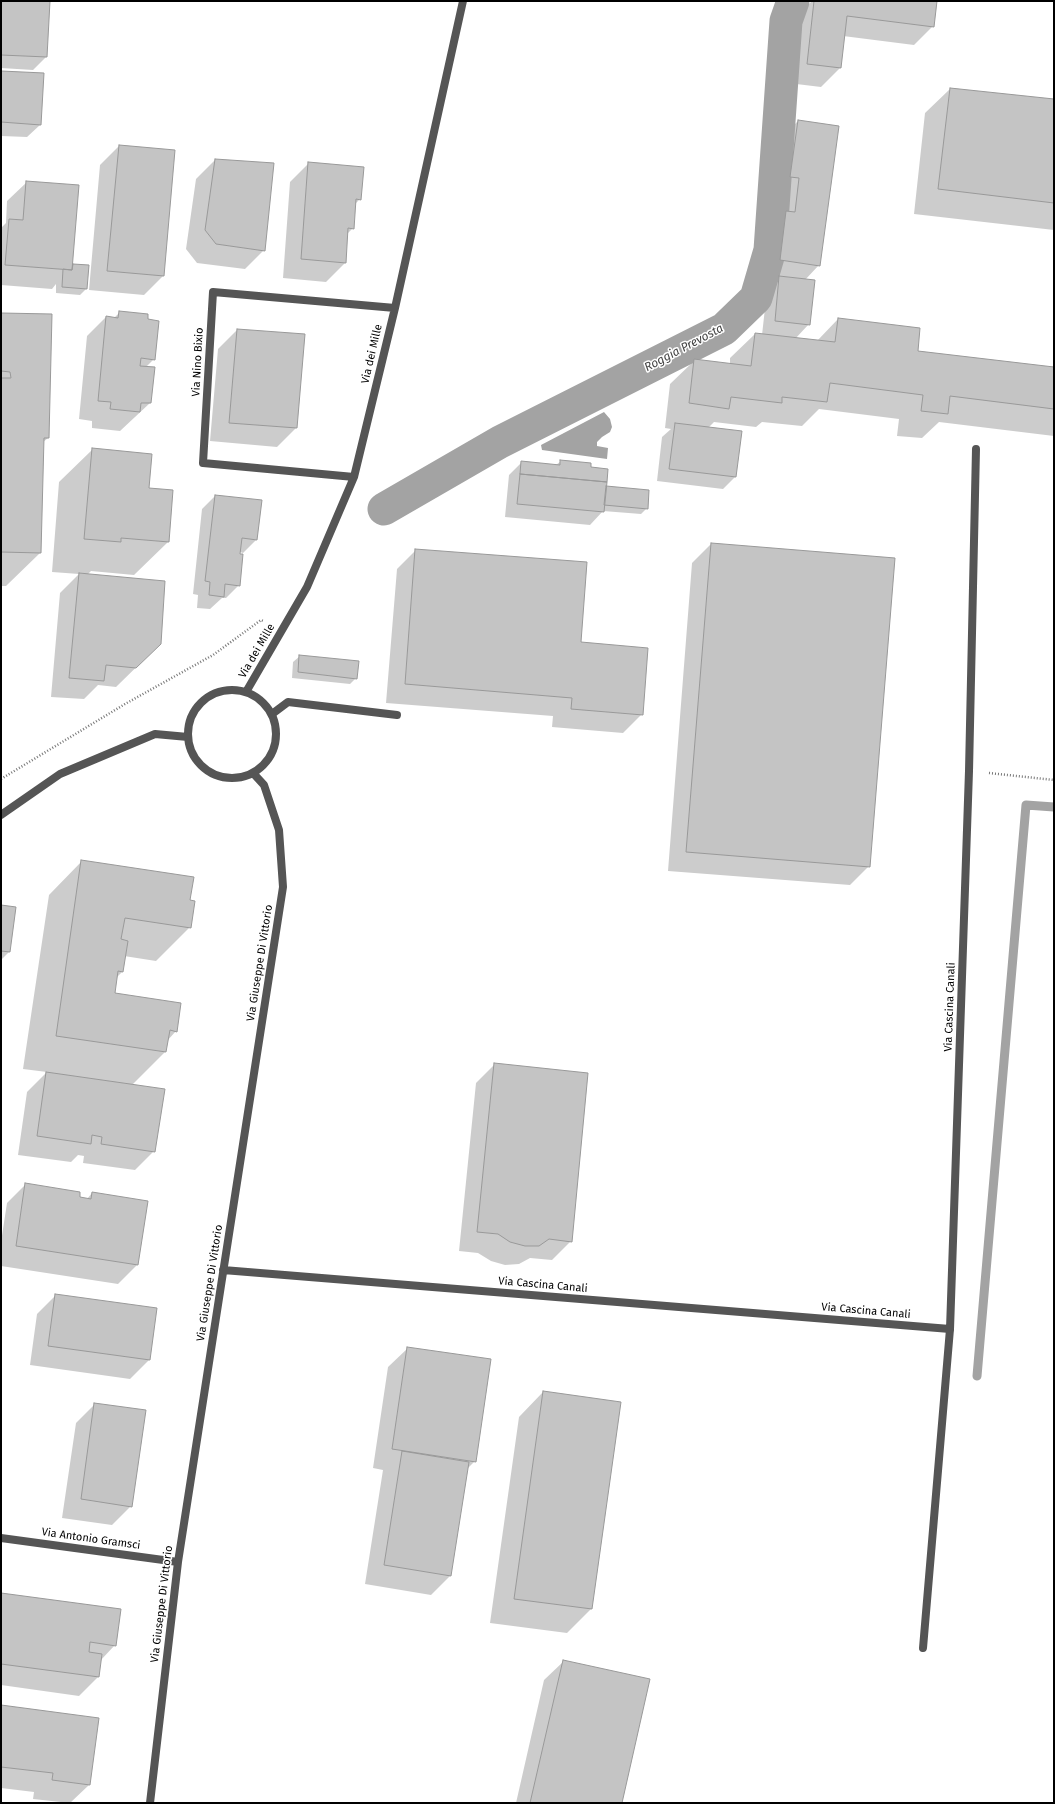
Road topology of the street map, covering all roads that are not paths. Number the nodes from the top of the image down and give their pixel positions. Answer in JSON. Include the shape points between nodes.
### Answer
{"nodes":[{"id":1,"x":463,"y":1,"type":"edge"},
{"id":2,"x":395,"y":308,"type":"junction"},
{"id":3,"x":976,"y":449,"type":"dead end"},
{"id":4,"x":354,"y":477,"type":"junction"},
{"id":5,"x":246,"y":692,"type":"junction"},
{"id":6,"x":272,"y":714,"type":"junction"},
{"id":7,"x":397,"y":715,"type":"dead end"},
{"id":8,"x":188,"y":737,"type":"junction"},
{"id":9,"x":253,"y":773,"type":"junction"},
{"id":10,"x":1,"y":815,"type":"edge"},
{"id":11,"x":223,"y":1270,"type":"junction"},
{"id":12,"x":950,"y":1329,"type":"junction"},
{"id":13,"x":1,"y":1538,"type":"edge"},
{"id":14,"x":178,"y":1562,"type":"junction"},
{"id":15,"x":923,"y":1648,"type":"dead end"},
{"id":16,"x":150,"y":1803,"type":"edge"}],
"edges":[{"from":1,"to":2,"type":"street","name":"Via dei Mille"},
{"from":2,"to":4,"type":"street","name":"Via dei Mille"},
{"from":2,"to":4,"type":"street","name":"Via Nino Bixio","via":[[213,292],[203,463]]},
{"from":3,"to":12,"type":"street","name":"Via Cascina Canali","via":[[969,771]]},
{"from":4,"to":5,"type":"street","name":"Via dei Mille","via":[[307,587]]},
{"from":5,"to":6,"type":"street","via":[[265,704]]},
{"from":5,"to":8,"type":"street","via":[[218,692],[205,699],[196,709],[190,722]]},
{"from":6,"to":7,"type":"street","via":[[288,702]]},
{"from":6,"to":9,"type":"street","via":[[276,727],[276,741],[272,754],[264,765]]},
{"from":8,"to":9,"type":"street","via":[[199,763],[211,772],[239,778]]},
{"from":8,"to":10,"type":"street","via":[[155,734],[60,774]]},
{"from":9,"to":11,"type":"street","name":"Via Giuseppe Di Vittorio","via":[[264,785],[280,830],[284,886]]},
{"from":11,"to":12,"type":"street","name":"Via Cascina Canali"},
{"from":11,"to":14,"type":"street","name":"Via Giuseppe Di Vittorio"},
{"from":12,"to":15,"type":"street"},
{"from":13,"to":14,"type":"street","name":"Via Antonio Gramsci"},
{"from":14,"to":16,"type":"street","name":"Via Giuseppe Di Vittorio"}]}
